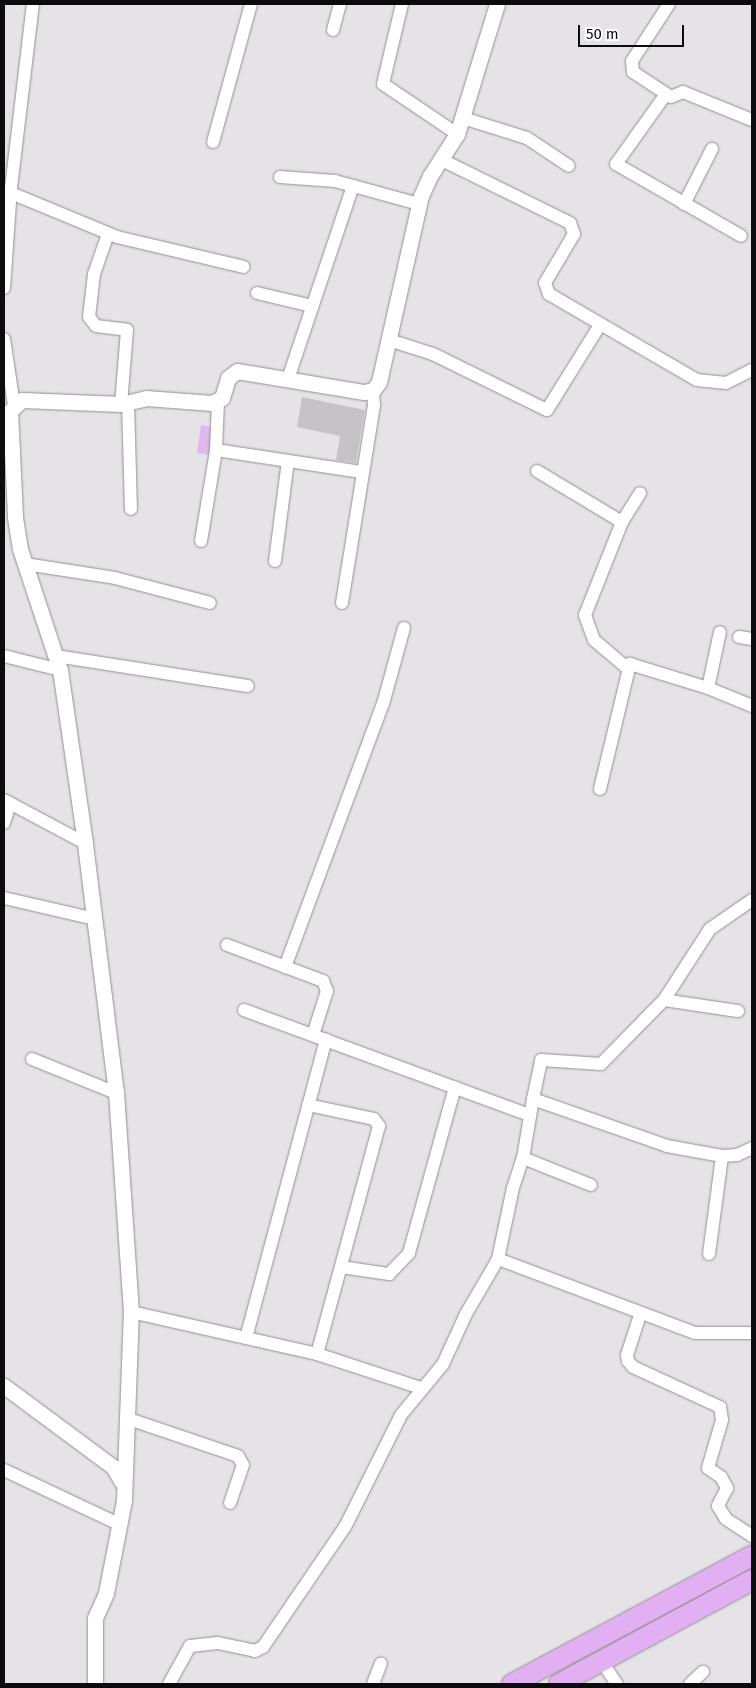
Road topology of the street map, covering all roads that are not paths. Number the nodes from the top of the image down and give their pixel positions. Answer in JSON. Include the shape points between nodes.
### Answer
{"nodes":[{"id":1,"x":33,"y":4,"type":"edge"},
{"id":2,"x":251,"y":4,"type":"edge"},
{"id":3,"x":340,"y":4,"type":"edge"},
{"id":4,"x":402,"y":4,"type":"edge"},
{"id":5,"x":497,"y":4,"type":"edge"},
{"id":6,"x":668,"y":4,"type":"edge"},
{"id":7,"x":333,"y":30,"type":"dead end"},
{"id":8,"x":666,"y":94,"type":"junction"},
{"id":9,"x":463,"y":118,"type":"junction"},
{"id":10,"x":752,"y":120,"type":"edge"},
{"id":11,"x":457,"y":134,"type":"junction"},
{"id":12,"x":214,"y":142,"type":"dead end"},
{"id":13,"x":712,"y":150,"type":"dead end"},
{"id":14,"x":442,"y":160,"type":"junction"},
{"id":15,"x":569,"y":166,"type":"dead end"},
{"id":16,"x":280,"y":177,"type":"dead end"},
{"id":17,"x":353,"y":186,"type":"junction"},
{"id":18,"x":9,"y":189,"type":"edge"},
{"id":19,"x":419,"y":204,"type":"junction"},
{"id":20,"x":684,"y":204,"type":"junction"},
{"id":21,"x":108,"y":234,"type":"junction"},
{"id":22,"x":741,"y":236,"type":"dead end"},
{"id":23,"x":244,"y":266,"type":"dead end"},
{"id":24,"x":4,"y":288,"type":"edge"},
{"id":25,"x":256,"y":293,"type":"dead end"},
{"id":26,"x":312,"y":306,"type":"junction"},
{"id":27,"x":600,"y":325,"type":"junction"},
{"id":28,"x":4,"y":339,"type":"edge"},
{"id":29,"x":389,"y":340,"type":"junction"},
{"id":30,"x":752,"y":370,"type":"edge"},
{"id":31,"x":288,"y":379,"type":"junction"},
{"id":32,"x":373,"y":390,"type":"junction"},
{"id":33,"x":218,"y":402,"type":"junction"},
{"id":34,"x":125,"y":404,"type":"junction"},
{"id":35,"x":14,"y":405,"type":"junction"},
{"id":36,"x":216,"y":450,"type":"junction"},
{"id":37,"x":288,"y":461,"type":"junction"},
{"id":38,"x":537,"y":471,"type":"dead end"},
{"id":39,"x":361,"y":472,"type":"junction"},
{"id":40,"x":640,"y":493,"type":"dead end"},
{"id":41,"x":131,"y":509,"type":"dead end"},
{"id":42,"x":622,"y":522,"type":"junction"},
{"id":43,"x":201,"y":541,"type":"dead end"},
{"id":44,"x":276,"y":561,"type":"dead end"},
{"id":45,"x":25,"y":564,"type":"junction"},
{"id":46,"x":210,"y":603,"type":"dead end"},
{"id":47,"x":342,"y":603,"type":"dead end"},
{"id":48,"x":404,"y":628,"type":"dead end"},
{"id":49,"x":720,"y":632,"type":"dead end"},
{"id":50,"x":4,"y":656,"type":"edge"},
{"id":51,"x":58,"y":663,"type":"junction"},
{"id":52,"x":627,"y":668,"type":"junction"},
{"id":53,"x":248,"y":686,"type":"dead end"},
{"id":54,"x":708,"y":688,"type":"junction"},
{"id":55,"x":752,"y":706,"type":"edge"},
{"id":56,"x":600,"y":789,"type":"dead end"},
{"id":57,"x":7,"y":802,"type":"edge"},
{"id":58,"x":4,"y":823,"type":"edge"},
{"id":59,"x":85,"y":843,"type":"junction"},
{"id":60,"x":4,"y":898,"type":"edge"},
{"id":61,"x":752,"y":900,"type":"edge"},
{"id":62,"x":95,"y":919,"type":"junction"},
{"id":63,"x":228,"y":945,"type":"dead end"},
{"id":64,"x":285,"y":967,"type":"junction"},
{"id":65,"x":664,"y":1000,"type":"junction"},
{"id":66,"x":244,"y":1010,"type":"dead end"},
{"id":67,"x":738,"y":1011,"type":"dead end"},
{"id":68,"x":313,"y":1035,"type":"junction"},
{"id":69,"x":326,"y":1040,"type":"junction"},
{"id":70,"x":32,"y":1059,"type":"dead end"},
{"id":71,"x":454,"y":1087,"type":"junction"},
{"id":72,"x":116,"y":1093,"type":"junction"},
{"id":73,"x":534,"y":1099,"type":"junction"},
{"id":74,"x":308,"y":1105,"type":"junction"},
{"id":75,"x":530,"y":1114,"type":"junction"},
{"id":76,"x":752,"y":1148,"type":"edge"},
{"id":77,"x":722,"y":1156,"type":"junction"},
{"id":78,"x":523,"y":1158,"type":"junction"},
{"id":79,"x":591,"y":1185,"type":"dead end"},
{"id":80,"x":709,"y":1254,"type":"dead end"},
{"id":81,"x":498,"y":1259,"type":"junction"},
{"id":82,"x":341,"y":1267,"type":"junction"},
{"id":83,"x":131,"y":1312,"type":"junction"},
{"id":84,"x":640,"y":1315,"type":"junction"},
{"id":85,"x":752,"y":1333,"type":"edge"},
{"id":86,"x":246,"y":1338,"type":"junction"},
{"id":87,"x":317,"y":1354,"type":"junction"},
{"id":88,"x":4,"y":1386,"type":"edge"},
{"id":89,"x":420,"y":1388,"type":"junction"},
{"id":90,"x":126,"y":1418,"type":"junction"},
{"id":91,"x":4,"y":1470,"type":"edge"},
{"id":92,"x":122,"y":1482,"type":"junction"},
{"id":93,"x":230,"y":1503,"type":"dead end"},
{"id":94,"x":119,"y":1524,"type":"junction"},
{"id":95,"x":752,"y":1536,"type":"edge"},
{"id":96,"x":752,"y":1556,"type":"edge"},
{"id":97,"x":752,"y":1580,"type":"edge"},
{"id":98,"x":602,"y":1662,"type":"junction"},
{"id":99,"x":381,"y":1663,"type":"dead end"},
{"id":100,"x":703,"y":1672,"type":"dead end"},
{"id":101,"x":95,"y":1684,"type":"edge"},
{"id":102,"x":169,"y":1684,"type":"edge"},
{"id":103,"x":373,"y":1684,"type":"edge"},
{"id":104,"x":512,"y":1684,"type":"edge"},
{"id":105,"x":559,"y":1684,"type":"edge"},
{"id":106,"x":617,"y":1684,"type":"edge"},
{"id":107,"x":690,"y":1684,"type":"edge"}],
"edges":[{"from":1,"to":18,"type":"street"},
{"from":2,"to":12,"type":"street"},
{"from":3,"to":7,"type":"street"},
{"from":4,"to":11,"type":"street","via":[[383,84]]},
{"from":5,"to":9,"type":"street"},
{"from":6,"to":8,"type":"street","via":[[631,67]]},
{"from":8,"to":10,"type":"street","via":[[673,98],[683,92]]},
{"from":8,"to":20,"type":"street","via":[[616,164]]},
{"from":9,"to":11,"type":"street"},
{"from":9,"to":15,"type":"street","via":[[527,138]]},
{"from":11,"to":14,"type":"street"},
{"from":13,"to":20,"type":"street"},
{"from":14,"to":19,"type":"street","via":[[430,176]]},
{"from":14,"to":27,"type":"street","via":[[570,223],[574,234],[545,283],[546,289]]},
{"from":16,"to":17,"type":"street","via":[[318,178]]},
{"from":17,"to":19,"type":"street"},
{"from":17,"to":26,"type":"street"},
{"from":18,"to":21,"type":"street"},
{"from":18,"to":24,"type":"street"},
{"from":19,"to":29,"type":"street"},
{"from":20,"to":22,"type":"street"},
{"from":21,"to":23,"type":"street"},
{"from":21,"to":34,"type":"street","via":[[94,274],[89,318],[96,326],[127,330]]},
{"from":25,"to":26,"type":"street"},
{"from":26,"to":31,"type":"street"},
{"from":27,"to":29,"type":"street","via":[[547,410],[433,354]]},
{"from":27,"to":30,"type":"street","via":[[706,383],[726,383]]},
{"from":28,"to":35,"type":"street"},
{"from":29,"to":32,"type":"street","via":[[379,382]]},
{"from":31,"to":32,"type":"street","via":[[364,392]]},
{"from":31,"to":33,"type":"street","via":[[237,371],[228,378]]},
{"from":32,"to":39,"type":"street","via":[[374,406]]},
{"from":33,"to":34,"type":"street","via":[[140,398]]},
{"from":33,"to":36,"type":"street"},
{"from":34,"to":35,"type":"street","via":[[22,400]]},
{"from":34,"to":41,"type":"street"},
{"from":35,"to":45,"type":"street","via":[[10,411],[15,516]]},
{"from":36,"to":37,"type":"street"},
{"from":36,"to":43,"type":"street"},
{"from":37,"to":39,"type":"street"},
{"from":37,"to":44,"type":"street"},
{"from":38,"to":42,"type":"street"},
{"from":39,"to":47,"type":"street"},
{"from":40,"to":42,"type":"street"},
{"from":42,"to":52,"type":"street","via":[[585,615],[594,640]]},
{"from":45,"to":46,"type":"street","via":[[115,578]]},
{"from":45,"to":51,"type":"street"},
{"from":48,"to":64,"type":"street","via":[[383,704]]},
{"from":49,"to":54,"type":"street"},
{"from":50,"to":51,"type":"street"},
{"from":51,"to":53,"type":"street"},
{"from":51,"to":59,"type":"street"},
{"from":52,"to":54,"type":"street","via":[[635,663]]},
{"from":52,"to":56,"type":"street"},
{"from":54,"to":55,"type":"street"},
{"from":57,"to":58,"type":"street"},
{"from":57,"to":59,"type":"street"},
{"from":59,"to":62,"type":"street"},
{"from":60,"to":62,"type":"street"},
{"from":61,"to":65,"type":"street","via":[[710,929]]},
{"from":62,"to":72,"type":"street"},
{"from":63,"to":64,"type":"street"},
{"from":64,"to":68,"type":"street","via":[[327,985]]},
{"from":65,"to":67,"type":"street"},
{"from":65,"to":73,"type":"street","via":[[601,1064],[541,1060]]},
{"from":66,"to":68,"type":"street"},
{"from":68,"to":69,"type":"street"},
{"from":69,"to":71,"type":"street"},
{"from":69,"to":74,"type":"street"},
{"from":70,"to":72,"type":"street"},
{"from":71,"to":75,"type":"street"},
{"from":71,"to":82,"type":"street","via":[[409,1253],[389,1274]]},
{"from":72,"to":83,"type":"street"},
{"from":73,"to":75,"type":"street"},
{"from":73,"to":77,"type":"street","via":[[667,1146]]},
{"from":74,"to":82,"type":"street","via":[[378,1122]]},
{"from":74,"to":86,"type":"street"},
{"from":75,"to":78,"type":"street"},
{"from":76,"to":77,"type":"street","via":[[737,1155]]},
{"from":77,"to":80,"type":"street"},
{"from":78,"to":79,"type":"street"},
{"from":78,"to":81,"type":"street"},
{"from":81,"to":84,"type":"street"},
{"from":81,"to":89,"type":"street","via":[[466,1314],[443,1364]]},
{"from":82,"to":87,"type":"street"},
{"from":83,"to":86,"type":"street"},
{"from":83,"to":90,"type":"street"},
{"from":84,"to":85,"type":"street","via":[[695,1333]]},
{"from":84,"to":95,"type":"street","via":[[628,1361],[633,1367],[720,1407],[722,1420],[708,1468],[721,1477],[728,1488],[718,1506],[726,1519]]},
{"from":86,"to":87,"type":"street"},
{"from":87,"to":89,"type":"street"},
{"from":88,"to":92,"type":"street","via":[[113,1467]]},
{"from":89,"to":102,"type":"street","via":[[400,1415],[345,1527],[263,1647],[255,1651],[218,1643],[190,1646]]},
{"from":90,"to":92,"type":"street"},
{"from":90,"to":93,"type":"street","via":[[238,1456],[243,1465]]},
{"from":91,"to":94,"type":"street"},
{"from":92,"to":94,"type":"street","via":[[124,1500]]},
{"from":94,"to":101,"type":"street","via":[[106,1592],[95,1618]]},
{"from":96,"to":104,"type":"highway"},
{"from":97,"to":98,"type":"highway"},
{"from":98,"to":105,"type":"highway"},
{"from":98,"to":106,"type":"street"},
{"from":99,"to":103,"type":"street"},
{"from":100,"to":107,"type":"street"}]}
